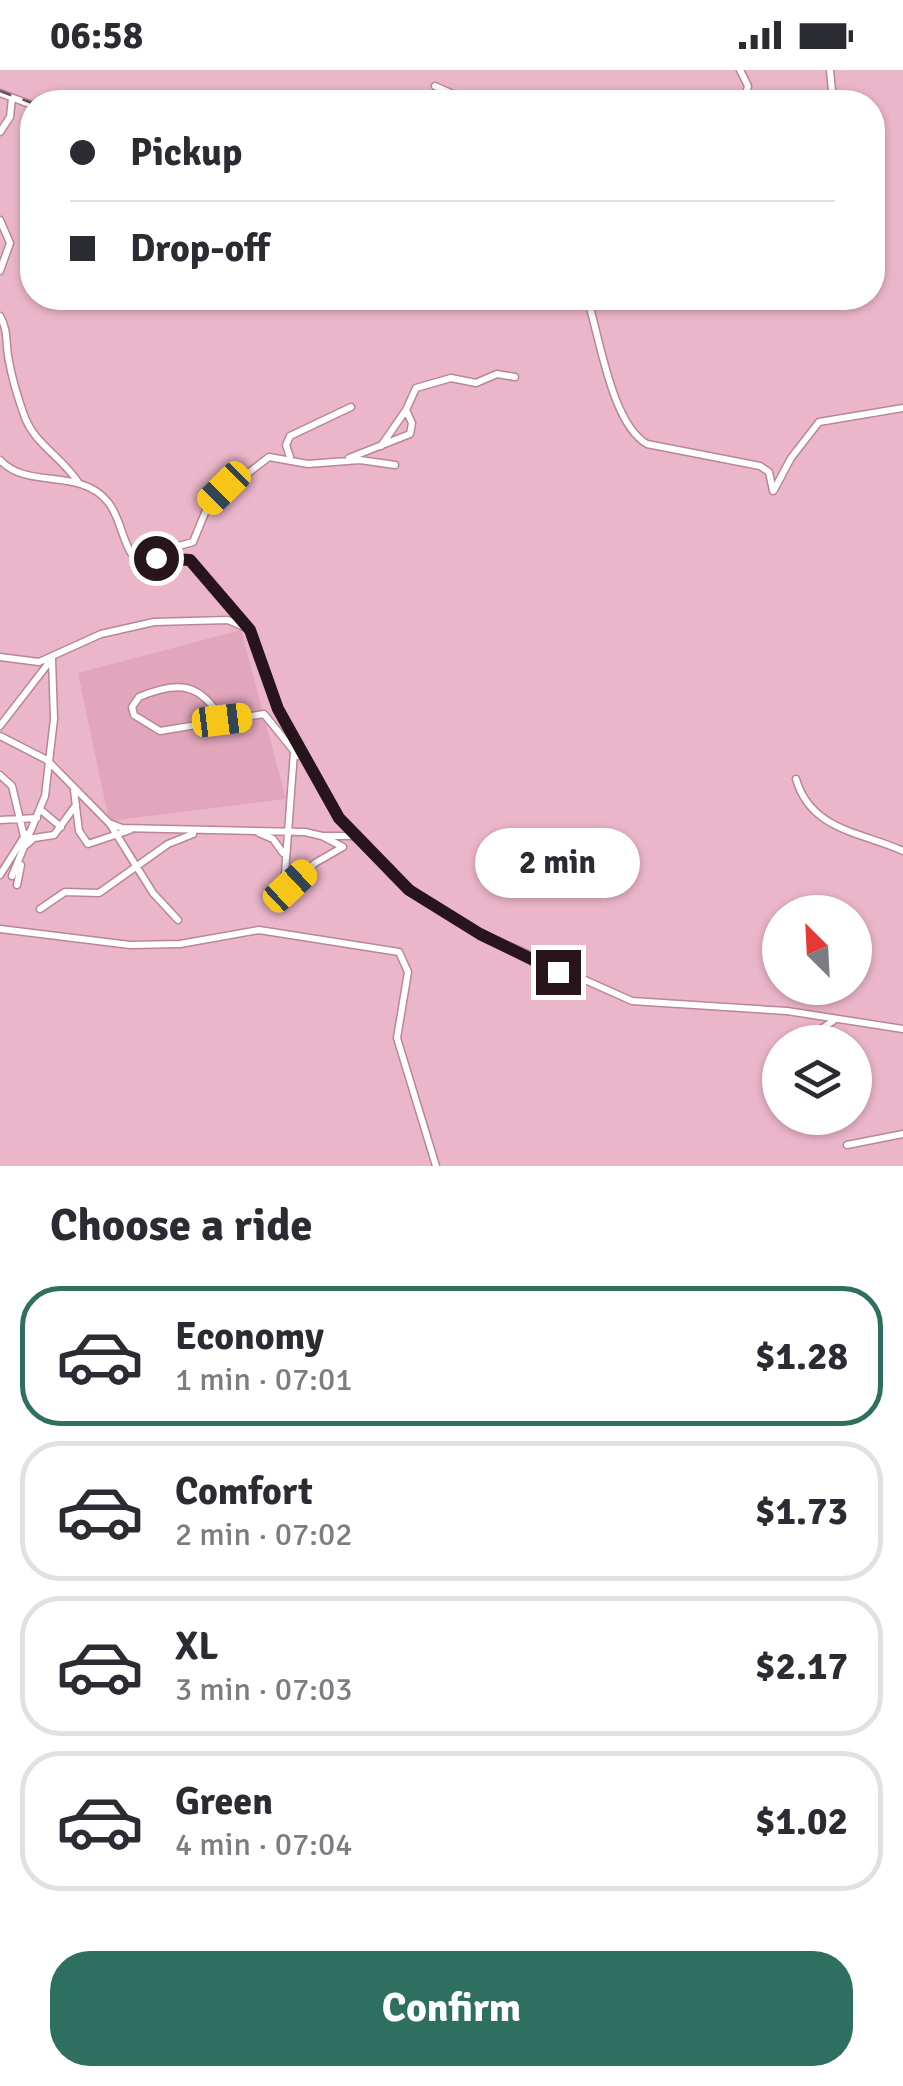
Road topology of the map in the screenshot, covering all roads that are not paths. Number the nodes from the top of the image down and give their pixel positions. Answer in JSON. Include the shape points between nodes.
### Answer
{"nodes":[{"id":1,"x":435,"y":86,"type":"dead end"},
{"id":2,"x":444,"y":90,"type":"edge"},
{"id":3,"x":0,"y":93,"type":"edge"},
{"id":4,"x":12,"y":98,"type":"junction"},
{"id":5,"x":20,"y":101,"type":"edge"},
{"id":6,"x":0,"y":132,"type":"edge"},
{"id":7,"x":0,"y":220,"type":"edge"},
{"id":8,"x":0,"y":271,"type":"edge"},
{"id":9,"x":590,"y":310,"type":"edge"},
{"id":10,"x":0,"y":316,"type":"edge"},
{"id":11,"x":515,"y":378,"type":"dead end"},
{"id":12,"x":351,"y":407,"type":"dead end"},
{"id":13,"x":903,"y":408,"type":"edge"},
{"id":14,"x":406,"y":410,"type":"junction"},
{"id":15,"x":380,"y":448,"type":"junction"},
{"id":16,"x":290,"y":457,"type":"junction"},
{"id":17,"x":0,"y":460,"type":"edge"},
{"id":18,"x":329,"y":464,"type":"junction"},
{"id":19,"x":395,"y":466,"type":"dead end"},
{"id":20,"x":78,"y":483,"type":"junction"},
{"id":21,"x":142,"y":556,"type":"junction"},
{"id":22,"x":250,"y":630,"type":"junction"},
{"id":23,"x":0,"y":658,"type":"edge"},
{"id":24,"x":52,"y":659,"type":"junction"},
{"id":25,"x":222,"y":720,"type":"junction"},
{"id":26,"x":0,"y":726,"type":"edge"},
{"id":27,"x":0,"y":736,"type":"edge"},
{"id":28,"x":294,"y":751,"type":"junction"},
{"id":29,"x":47,"y":760,"type":"junction"},
{"id":30,"x":306,"y":764,"type":"junction"},
{"id":31,"x":0,"y":775,"type":"edge"},
{"id":32,"x":796,"y":779,"type":"dead end"},
{"id":33,"x":73,"y":789,"type":"junction"},
{"id":34,"x":76,"y":805,"type":"junction"},
{"id":35,"x":40,"y":814,"type":"junction"},
{"id":36,"x":22,"y":819,"type":"junction"},
{"id":37,"x":0,"y":820,"type":"edge"},
{"id":38,"x":109,"y":823,"type":"junction"},
{"id":39,"x":61,"y":827,"type":"junction"},
{"id":40,"x":132,"y":830,"type":"junction"},
{"id":41,"x":256,"y":831,"type":"junction"},
{"id":42,"x":204,"y":832,"type":"junction"},
{"id":43,"x":288,"y":832,"type":"junction"},
{"id":44,"x":26,"y":834,"type":"junction"},
{"id":45,"x":117,"y":834,"type":"junction"},
{"id":46,"x":322,"y":836,"type":"junction"},
{"id":47,"x":353,"y":836,"type":"dead end"},
{"id":48,"x":45,"y":838,"type":"junction"},
{"id":49,"x":26,"y":845,"type":"junction"},
{"id":50,"x":903,"y":851,"type":"edge"},
{"id":51,"x":284,"y":854,"type":"junction"},
{"id":52,"x":20,"y":859,"type":"junction"},
{"id":53,"x":138,"y":864,"type":"junction"},
{"id":54,"x":285,"y":873,"type":"dead end"},
{"id":55,"x":0,"y":875,"type":"edge"},
{"id":56,"x":12,"y":876,"type":"dead end"},
{"id":57,"x":17,"y":885,"type":"dead end"},
{"id":58,"x":290,"y":886,"type":"dead end"},
{"id":59,"x":40,"y":909,"type":"dead end"},
{"id":60,"x":178,"y":920,"type":"dead end"},
{"id":61,"x":0,"y":929,"type":"edge"},
{"id":62,"x":834,"y":1021,"type":"junction"},
{"id":63,"x":828,"y":1025,"type":"edge"},
{"id":64,"x":903,"y":1029,"type":"edge"},
{"id":65,"x":903,"y":1134,"type":"edge"},
{"id":66,"x":847,"y":1144,"type":"dead end"},
{"id":67,"x":436,"y":1166,"type":"edge"}],
"edges":[{"from":1,"to":2,"type":"street"},
{"from":3,"to":4,"type":"street"},
{"from":4,"to":5,"type":"street"},
{"from":4,"to":6,"type":"street"},
{"from":7,"to":8,"type":"street","via":[[10,243]]},
{"from":9,"to":13,"type":"street","via":[[632,435],[647,444],[760,466],[769,472],[773,492],[819,422]]},
{"from":10,"to":20,"type":"street","via":[[37,442],[58,454]]},
{"from":11,"to":14,"type":"street","via":[[451,378],[416,388]]},
{"from":12,"to":16,"type":"street","via":[[290,436]]},
{"from":14,"to":15,"type":"street"},
{"from":14,"to":15,"type":"street","via":[[410,434]]},
{"from":15,"to":18,"type":"street"},
{"from":16,"to":18,"type":"street"},
{"from":16,"to":21,"type":"street","via":[[269,456],[224,488],[209,503],[193,542]]},
{"from":17,"to":20,"type":"street","via":[[18,474]]},
{"from":18,"to":19,"type":"street"},
{"from":20,"to":21,"type":"street","via":[[105,498],[131,552]]},
{"from":21,"to":22,"type":"street","via":[[190,560]]},
{"from":22,"to":24,"type":"street","via":[[228,620],[154,622],[101,634]]},
{"from":22,"to":30,"type":"street"},
{"from":23,"to":24,"type":"street"},
{"from":24,"to":26,"type":"street"},
{"from":24,"to":29,"type":"street"},
{"from":25,"to":25,"type":"street","via":[[160,732],[134,716],[132,707],[138,697],[181,684],[204,693]]},
{"from":25,"to":28,"type":"street","via":[[264,714]]},
{"from":27,"to":29,"type":"street"},
{"from":28,"to":30,"type":"street"},
{"from":28,"to":43,"type":"street"},
{"from":29,"to":33,"type":"street"},
{"from":29,"to":35,"type":"street"},
{"from":30,"to":62,"type":"street","via":[[339,818],[409,890],[558,972],[632,1001],[788,1011]]},
{"from":31,"to":36,"type":"street","via":[[12,786]]},
{"from":32,"to":50,"type":"street","via":[[801,797],[845,834]]},
{"from":33,"to":34,"type":"street"},
{"from":33,"to":38,"type":"street"},
{"from":34,"to":39,"type":"street"},
{"from":34,"to":45,"type":"street","via":[[88,844]]},
{"from":35,"to":36,"type":"street"},
{"from":35,"to":39,"type":"street"},
{"from":35,"to":44,"type":"street"},
{"from":35,"to":48,"type":"street"},
{"from":35,"to":49,"type":"street"},
{"from":36,"to":37,"type":"street"},
{"from":36,"to":44,"type":"street"},
{"from":38,"to":40,"type":"street"},
{"from":38,"to":45,"type":"street"},
{"from":39,"to":48,"type":"street"},
{"from":40,"to":42,"type":"street"},
{"from":40,"to":45,"type":"street"},
{"from":41,"to":42,"type":"street"},
{"from":41,"to":43,"type":"street"},
{"from":41,"to":51,"type":"street"},
{"from":42,"to":53,"type":"street","via":[[175,840]]},
{"from":43,"to":46,"type":"street"},
{"from":43,"to":51,"type":"street"},
{"from":44,"to":49,"type":"street"},
{"from":44,"to":55,"type":"street"},
{"from":45,"to":53,"type":"street"},
{"from":46,"to":47,"type":"street"},
{"from":46,"to":58,"type":"street","via":[[343,847]]},
{"from":48,"to":49,"type":"street"},
{"from":49,"to":52,"type":"street"},
{"from":51,"to":54,"type":"street"},
{"from":52,"to":56,"type":"street"},
{"from":52,"to":57,"type":"street"},
{"from":53,"to":59,"type":"street","via":[[99,893],[65,892]]},
{"from":53,"to":60,"type":"street"},
{"from":61,"to":67,"type":"street","via":[[130,944],[180,944],[259,930],[398,952],[408,972],[396,1038]]},
{"from":62,"to":63,"type":"street"},
{"from":62,"to":64,"type":"street"},
{"from":65,"to":66,"type":"street"}]}
